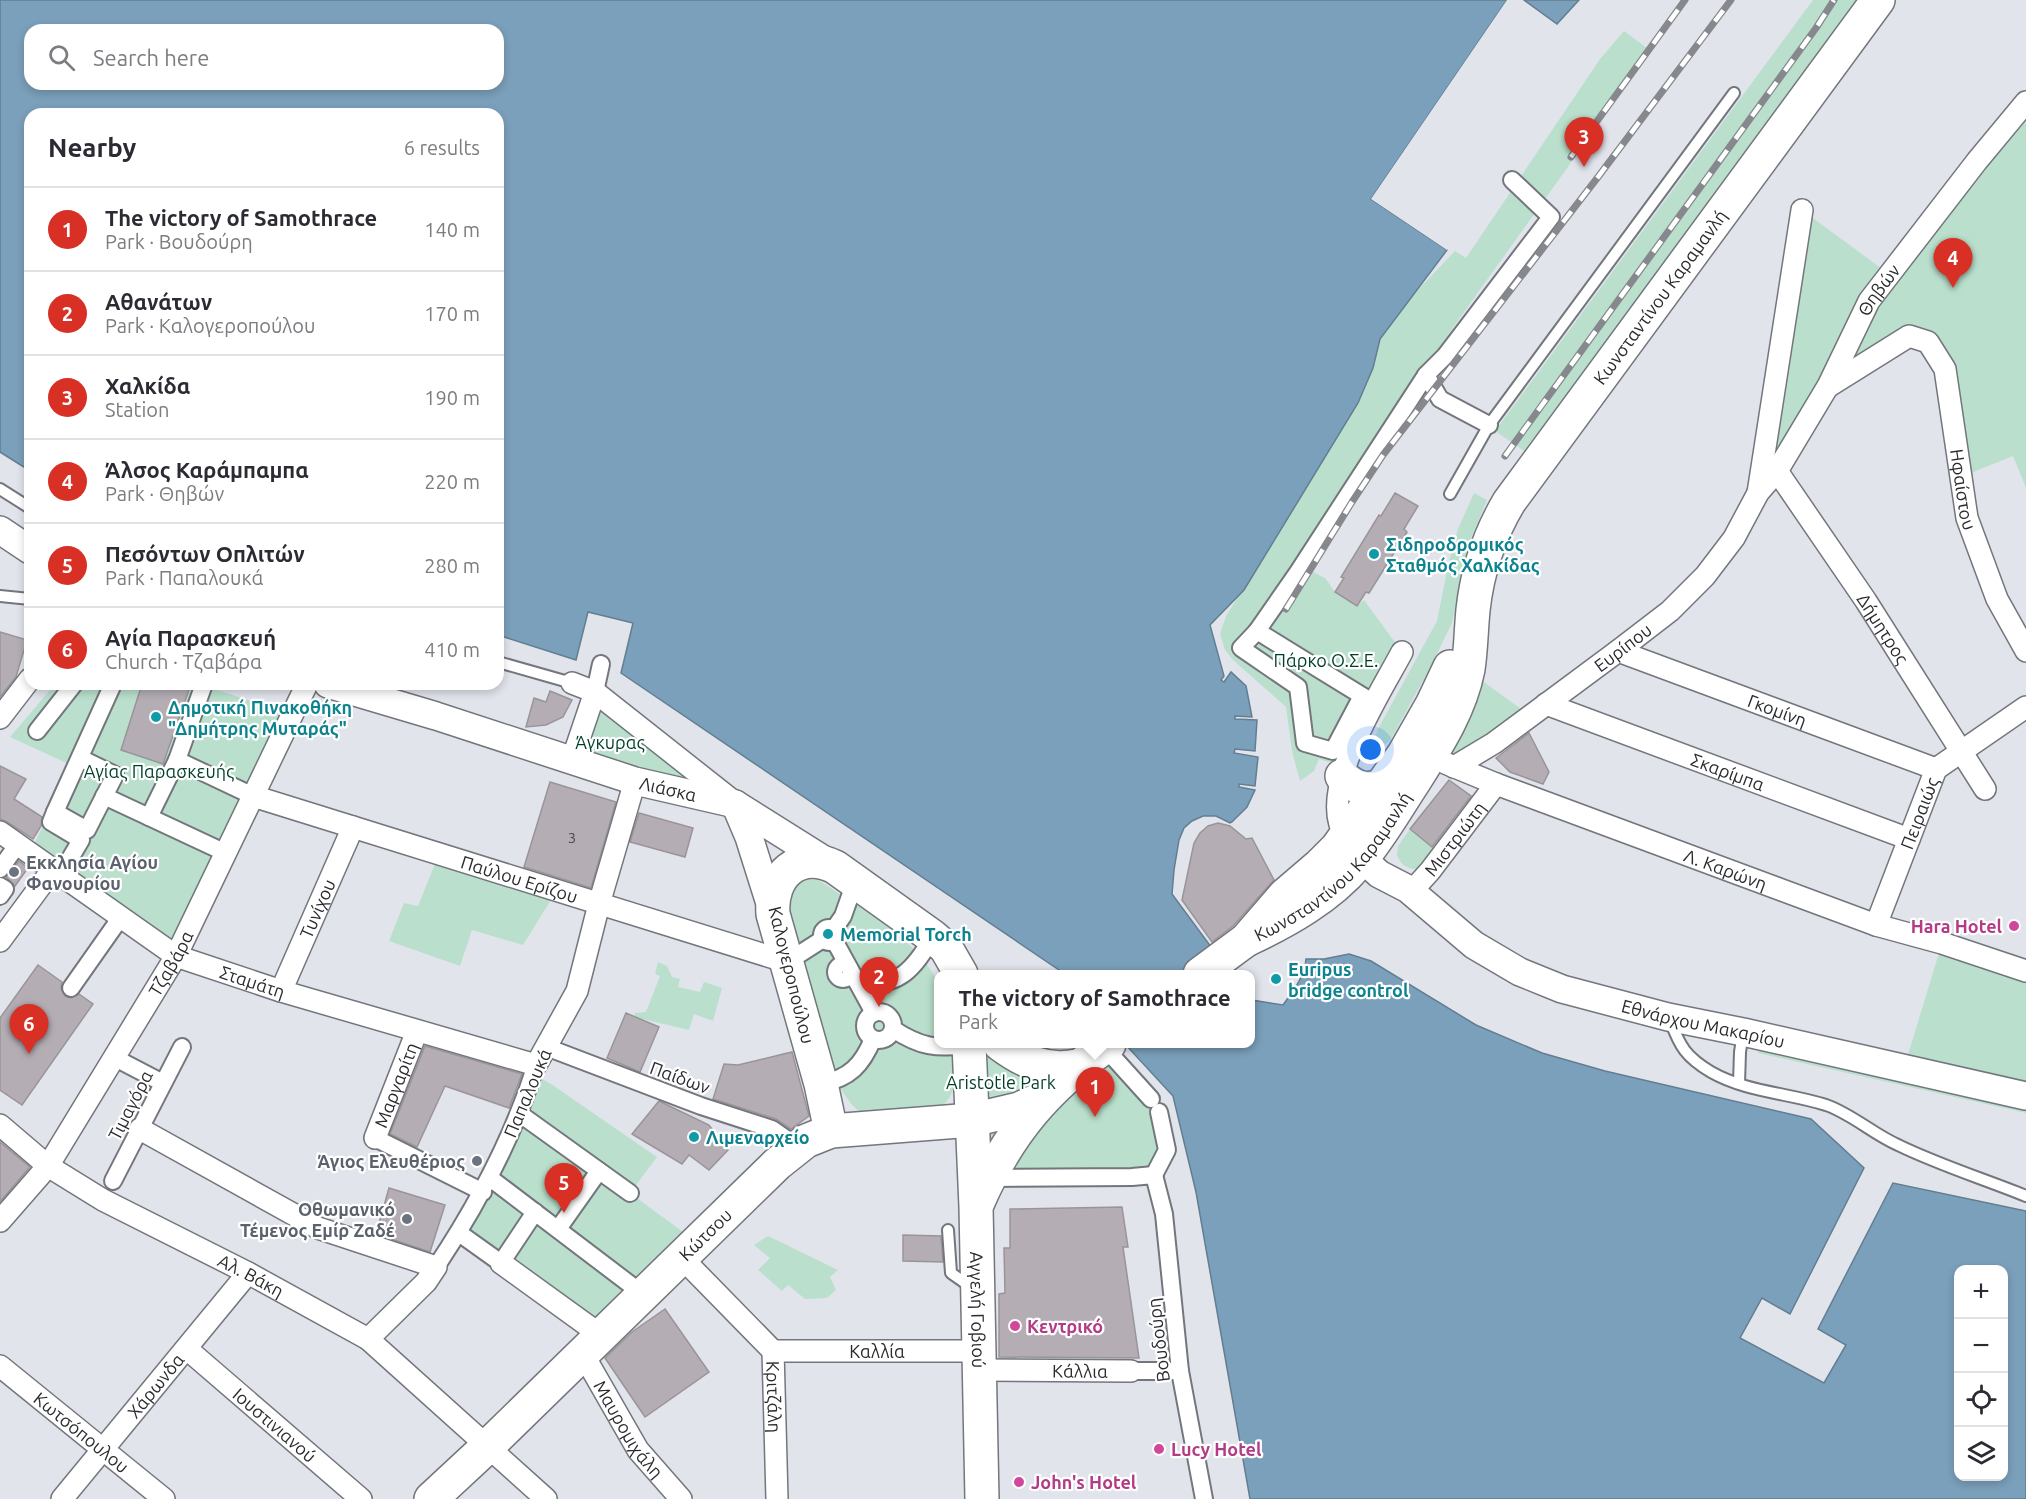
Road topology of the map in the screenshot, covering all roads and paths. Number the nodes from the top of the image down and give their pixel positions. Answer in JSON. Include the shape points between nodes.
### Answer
{"nodes":[{"id":1,"x":1878,"y":0,"type":"edge"},
{"id":2,"x":1734,"y":93,"type":"dead end"},
{"id":3,"x":2026,"y":102,"type":"edge"},
{"id":4,"x":1512,"y":180,"type":"dead end"},
{"id":5,"x":1802,"y":210,"type":"dead end"},
{"id":6,"x":1426,"y":375,"type":"junction"},
{"id":7,"x":1828,"y":386,"type":"junction"},
{"id":8,"x":1489,"y":425,"type":"junction"},
{"id":9,"x":1778,"y":471,"type":"junction"},
{"id":10,"x":0,"y":489,"type":"edge"},
{"id":11,"x":1758,"y":493,"type":"junction"},
{"id":12,"x":1450,"y":494,"type":"dead end"},
{"id":13,"x":24,"y":504,"type":"edge"},
{"id":14,"x":0,"y":530,"type":"edge"},
{"id":15,"x":24,"y":546,"type":"edge"},
{"id":16,"x":0,"y":596,"type":"edge"},
{"id":17,"x":24,"y":598,"type":"edge"},
{"id":18,"x":1473,"y":609,"type":"junction"},
{"id":19,"x":1257,"y":631,"type":"junction"},
{"id":20,"x":1618,"y":651,"type":"junction"},
{"id":21,"x":2026,"y":651,"type":"edge"},
{"id":22,"x":1402,"y":652,"type":"dead end"},
{"id":23,"x":504,"y":664,"type":"edge"},
{"id":24,"x":601,"y":664,"type":"dead end"},
{"id":25,"x":572,"y":682,"type":"joint"},
{"id":26,"x":24,"y":687,"type":"edge"},
{"id":27,"x":69,"y":690,"type":"edge"},
{"id":28,"x":110,"y":690,"type":"edge"},
{"id":29,"x":202,"y":690,"type":"edge"},
{"id":30,"x":304,"y":690,"type":"edge"},
{"id":31,"x":349,"y":690,"type":"edge"},
{"id":32,"x":595,"y":692,"type":"junction"},
{"id":33,"x":1368,"y":700,"type":"junction"},
{"id":34,"x":1546,"y":704,"type":"junction"},
{"id":35,"x":2026,"y":706,"type":"edge"},
{"id":36,"x":0,"y":718,"type":"edge"},
{"id":37,"x":37,"y":732,"type":"dead end"},
{"id":38,"x":1960,"y":751,"type":"junction"},
{"id":39,"x":80,"y":758,"type":"junction"},
{"id":40,"x":177,"y":760,"type":"junction"},
{"id":41,"x":572,"y":760,"type":"junction"},
{"id":42,"x":1442,"y":761,"type":"junction"},
{"id":43,"x":1936,"y":768,"type":"junction"},
{"id":44,"x":1342,"y":776,"type":"junction"},
{"id":45,"x":635,"y":781,"type":"junction"},
{"id":46,"x":1496,"y":784,"type":"junction"},
{"id":47,"x":1383,"y":785,"type":"junction"},
{"id":48,"x":1985,"y":789,"type":"dead end"},
{"id":49,"x":104,"y":796,"type":"junction"},
{"id":50,"x":253,"y":796,"type":"junction"},
{"id":51,"x":735,"y":804,"type":"junction"},
{"id":52,"x":55,"y":812,"type":"junction"},
{"id":53,"x":149,"y":817,"type":"junction"},
{"id":54,"x":353,"y":827,"type":"junction"},
{"id":55,"x":1909,"y":838,"type":"junction"},
{"id":56,"x":7,"y":843,"type":"edge"},
{"id":57,"x":1360,"y":846,"type":"junction"},
{"id":58,"x":226,"y":853,"type":"junction"},
{"id":59,"x":0,"y":869,"type":"edge"},
{"id":60,"x":57,"y":872,"type":"junction"},
{"id":61,"x":845,"y":874,"type":"junction"},
{"id":62,"x":0,"y":886,"type":"edge"},
{"id":63,"x":1410,"y":891,"type":"junction"},
{"id":64,"x":0,"y":896,"type":"edge"},
{"id":65,"x":600,"y":904,"type":"junction"},
{"id":66,"x":773,"y":914,"type":"junction"},
{"id":67,"x":121,"y":917,"type":"junction"},
{"id":68,"x":1875,"y":925,"type":"junction"},
{"id":69,"x":3,"y":931,"type":"edge"},
{"id":70,"x":830,"y":936,"type":"junction"},
{"id":71,"x":933,"y":937,"type":"junction"},
{"id":72,"x":176,"y":956,"type":"junction"},
{"id":73,"x":787,"y":962,"type":"junction"},
{"id":74,"x":959,"y":970,"type":"edge"},
{"id":75,"x":1207,"y":970,"type":"edge"},
{"id":76,"x":2026,"y":971,"type":"edge"},
{"id":77,"x":858,"y":983,"type":"junction"},
{"id":78,"x":70,"y":988,"type":"dead end"},
{"id":79,"x":281,"y":991,"type":"junction"},
{"id":80,"x":874,"y":1013,"type":"junction"},
{"id":81,"x":1668,"y":1017,"type":"junction"},
{"id":82,"x":892,"y":1029,"type":"junction"},
{"id":83,"x":417,"y":1031,"type":"junction"},
{"id":84,"x":1743,"y":1032,"type":"junction"},
{"id":85,"x":873,"y":1039,"type":"junction"},
{"id":86,"x":182,"y":1047,"type":"dead end"},
{"id":87,"x":934,"y":1047,"type":"edge"},
{"id":88,"x":979,"y":1048,"type":"edge"},
{"id":89,"x":989,"y":1048,"type":"edge"},
{"id":90,"x":1102,"y":1048,"type":"edge"},
{"id":91,"x":1108,"y":1048,"type":"edge"},
{"id":92,"x":541,"y":1056,"type":"junction"},
{"id":93,"x":115,"y":1058,"type":"junction"},
{"id":94,"x":1058,"y":1078,"type":"junction"},
{"id":95,"x":163,"y":1083,"type":"junction"},
{"id":96,"x":1739,"y":1083,"type":"junction"},
{"id":97,"x":821,"y":1084,"type":"junction"},
{"id":98,"x":2026,"y":1096,"type":"edge"},
{"id":99,"x":520,"y":1114,"type":"junction"},
{"id":100,"x":972,"y":1120,"type":"junction"},
{"id":101,"x":0,"y":1125,"type":"edge"},
{"id":102,"x":140,"y":1129,"type":"junction"},
{"id":103,"x":831,"y":1131,"type":"junction"},
{"id":104,"x":375,"y":1138,"type":"joint"},
{"id":105,"x":798,"y":1147,"type":"junction"},
{"id":106,"x":48,"y":1166,"type":"junction"},
{"id":107,"x":599,"y":1171,"type":"junction"},
{"id":108,"x":1154,"y":1175,"type":"junction"},
{"id":109,"x":113,"y":1181,"type":"dead end"},
{"id":110,"x":486,"y":1185,"type":"junction"},
{"id":111,"x":982,"y":1192,"type":"junction"},
{"id":112,"x":630,"y":1193,"type":"dead end"},
{"id":113,"x":2026,"y":1196,"type":"edge"},
{"id":114,"x":536,"y":1212,"type":"junction"},
{"id":115,"x":0,"y":1221,"type":"edge"},
{"id":116,"x":558,"y":1229,"type":"junction"},
{"id":117,"x":948,"y":1230,"type":"dead end"},
{"id":118,"x":459,"y":1233,"type":"junction"},
{"id":119,"x":682,"y":1258,"type":"junction"},
{"id":120,"x":501,"y":1263,"type":"junction"},
{"id":121,"x":436,"y":1267,"type":"junction"},
{"id":122,"x":248,"y":1273,"type":"junction"},
{"id":123,"x":978,"y":1293,"type":"junction"},
{"id":124,"x":644,"y":1295,"type":"junction"},
{"id":125,"x":368,"y":1339,"type":"junction"},
{"id":126,"x":592,"y":1345,"type":"junction"},
{"id":127,"x":187,"y":1349,"type":"junction"},
{"id":128,"x":773,"y":1351,"type":"junction"},
{"id":129,"x":979,"y":1361,"type":"junction"},
{"id":130,"x":0,"y":1366,"type":"edge"},
{"id":131,"x":1131,"y":1371,"type":"joint"},
{"id":132,"x":1180,"y":1371,"type":"junction"},
{"id":133,"x":487,"y":1447,"type":"junction"},
{"id":134,"x":105,"y":1449,"type":"junction"},
{"id":135,"x":62,"y":1499,"type":"edge"},
{"id":136,"x":164,"y":1499,"type":"edge"},
{"id":137,"x":361,"y":1499,"type":"edge"},
{"id":138,"x":431,"y":1499,"type":"edge"},
{"id":139,"x":546,"y":1499,"type":"edge"},
{"id":140,"x":681,"y":1499,"type":"edge"},
{"id":141,"x":777,"y":1499,"type":"edge"},
{"id":142,"x":982,"y":1499,"type":"edge"},
{"id":143,"x":1204,"y":1499,"type":"edge"}],
"edges":[{"from":1,"to":18,"type":"main road","name":"Κωνσταντίνου Καραμανλή","via":[[1509,502],[1483,561]]},
{"from":2,"to":8,"type":"lane"},
{"from":3,"to":7,"type":"street","name":"Θηβών","via":[[1869,301]]},
{"from":4,"to":6,"type":"street","via":[[1551,217],[1445,356]]},
{"from":5,"to":11,"type":"street"},
{"from":6,"to":8,"type":"street","via":[[1440,399]]},
{"from":6,"to":19,"type":"street"},
{"from":7,"to":9,"type":"street","name":"Θηβών"},
{"from":7,"to":21,"type":"street","name":"Ηφαίστου","via":[[1910,336],[1928,342],[1945,369],[1966,518],[1997,599]]},
{"from":8,"to":12,"type":"lane"},
{"from":9,"to":11,"type":"street","name":"Θηβών"},
{"from":9,"to":38,"type":"street","name":"Δήμητρος"},
{"from":10,"to":13,"type":"lane"},
{"from":11,"to":20,"type":"street","name":"Ευρίπου","via":[[1734,538],[1705,576],[1670,611]]},
{"from":14,"to":15,"type":"street"},
{"from":16,"to":17,"type":"lane"},
{"from":18,"to":42,"type":"main road","name":"Κωνσταντίνου Καραμανλή","via":[[1463,689]]},
{"from":18,"to":47,"type":"main road","name":"Κωνσταντίνου Καραμανλή","via":[[1432,705]]},
{"from":19,"to":33,"type":"street"},
{"from":19,"to":33,"type":"street","via":[[1241,648],[1298,687],[1305,743],[1333,751]]},
{"from":20,"to":34,"type":"street","name":"Ευρίπου"},
{"from":20,"to":43,"type":"street","name":"Γκομίνη"},
{"from":22,"to":33,"type":"street"},
{"from":23,"to":25,"type":"lane"},
{"from":24,"to":32,"type":"street"},
{"from":25,"to":32,"type":"street"},
{"from":26,"to":36,"type":"street"},
{"from":27,"to":37,"type":"street"},
{"from":28,"to":39,"type":"street"},
{"from":29,"to":40,"type":"street"},
{"from":30,"to":50,"type":"street","name":"Τζαβάρα"},
{"from":31,"to":41,"type":"street","name":"Λιάσκα"},
{"from":32,"to":41,"type":"street"},
{"from":32,"to":51,"type":"street"},
{"from":33,"to":44,"type":"street"},
{"from":34,"to":42,"type":"street","name":"Ευρίπου","via":[[1494,743]]},
{"from":34,"to":55,"type":"street","name":"Σκαρίμπα"},
{"from":35,"to":38,"type":"street","name":"Πειραιώς"},
{"from":38,"to":43,"type":"street","name":"Πειραιώς"},
{"from":38,"to":48,"type":"street","name":"Δήμητρος"},
{"from":39,"to":49,"type":"street","via":[[115,775]]},
{"from":39,"to":52,"type":"street"},
{"from":40,"to":50,"type":"street"},
{"from":40,"to":53,"type":"street"},
{"from":41,"to":45,"type":"street","name":"Λιάσκα"},
{"from":42,"to":46,"type":"street","name":"Λ. Καρώνη"},
{"from":42,"to":57,"type":"main road","name":"Κωνσταντίνου Καραμανλή"},
{"from":43,"to":55,"type":"street","name":"Πειραιώς"},
{"from":44,"to":47,"type":"main road","via":[[1365,790]]},
{"from":44,"to":57,"type":"street","via":[[1336,816],[1341,830]]},
{"from":45,"to":51,"type":"street","name":"Λιάσκα"},
{"from":45,"to":65,"type":"street","name":"Παπαλουκά"},
{"from":46,"to":63,"type":"street","name":"Μιστριώτη","via":[[1430,871]]},
{"from":46,"to":68,"type":"street","name":"Λ. Καρώνη"},
{"from":47,"to":57,"type":"main road","name":"Κωνσταντίνου Καραμανλή"},
{"from":49,"to":52,"type":"street","via":[[87,830]]},
{"from":49,"to":53,"type":"street"},
{"from":50,"to":54,"type":"street","name":"Παύλου Ερίζου"},
{"from":50,"to":58,"type":"street","name":"Τζαβάρα"},
{"from":51,"to":61,"type":"street","name":"Λιάσκα"},
{"from":51,"to":66,"type":"street"},
{"from":52,"to":60,"type":"street","via":[[51,822],[81,840]]},
{"from":53,"to":58,"type":"street"},
{"from":54,"to":65,"type":"street","name":"Παύλου Ερίζου"},
{"from":54,"to":79,"type":"street","name":"Τυνίχου"},
{"from":55,"to":68,"type":"street","name":"Πειραιώς"},
{"from":56,"to":59,"type":"street"},
{"from":56,"to":60,"type":"street","name":"Σταμάτη"},
{"from":57,"to":63,"type":"street","name":"Εθνάρχου Μακαρίου","via":[[1379,874]]},
{"from":57,"to":75,"type":"main road","name":"Κωνσταντίνου Καραμανλή","via":[[1320,865],[1285,894],[1243,942]]},
{"from":58,"to":72,"type":"street","name":"Τζαβάρα"},
{"from":60,"to":67,"type":"street","name":"Σταμάτη"},
{"from":60,"to":69,"type":"street"},
{"from":61,"to":66,"type":"main road","name":"Καλογεροπούλου","via":[[822,862],[808,862],[789,870],[776,886]]},
{"from":61,"to":70,"type":"street","via":[[843,916]]},
{"from":61,"to":71,"type":"main road","name":"Λιάσκα"},
{"from":62,"to":64,"type":"street","via":[[5,890]]},
{"from":63,"to":81,"type":"street","name":"Εθνάρχου Μακαρίου","via":[[1474,945],[1520,972],[1562,988]]},
{"from":65,"to":73,"type":"street","name":"Παύλου Ερίζου"},
{"from":65,"to":92,"type":"street","name":"Παπαλουκά","via":[[577,991]]},
{"from":66,"to":73,"type":"main road","name":"Καλογεροπούλου"},
{"from":67,"to":72,"type":"street","name":"Σταμάτη"},
{"from":67,"to":78,"type":"street"},
{"from":68,"to":76,"type":"street","name":"Λ. Καρώνη"},
{"from":70,"to":73,"type":"street"},
{"from":70,"to":77,"type":"street"},
{"from":71,"to":74,"type":"main road","name":"Λιάσκα","via":[[946,948]]},
{"from":71,"to":77,"type":"street","via":[[907,973],[892,982]]},
{"from":72,"to":79,"type":"street","name":"Σταμάτη"},
{"from":72,"to":93,"type":"street","name":"Τζαβάρα"},
{"from":73,"to":97,"type":"main road","name":"Καλογεροπούλου"},
{"from":77,"to":80,"type":"street"},
{"from":79,"to":83,"type":"street","name":"Σταμάτη"},
{"from":80,"to":82,"type":"street","via":[[887,1014]]},
{"from":80,"to":85,"type":"street","via":[[865,1023]]},
{"from":81,"to":84,"type":"street","name":"Εθνάρχου Μακαρίου"},
{"from":81,"to":96,"type":"lane","via":[[1679,1045],[1694,1060]]},
{"from":82,"to":85,"type":"street","via":[[883,1040]]},
{"from":82,"to":87,"type":"street","via":[[909,1040]]},
{"from":83,"to":92,"type":"street","name":"Σταμάτη"},
{"from":83,"to":104,"type":"street","name":"Μαργαρίτη"},
{"from":84,"to":96,"type":"lane"},
{"from":84,"to":98,"type":"street","name":"Εθνάρχου Μακαρίου"},
{"from":85,"to":97,"type":"street","via":[[866,1057],[853,1071]]},
{"from":86,"to":95,"type":"street","name":"Τιμαγόρα"},
{"from":88,"to":100,"type":"main road"},
{"from":89,"to":94,"type":"main road"},
{"from":90,"to":94,"type":"main road"},
{"from":91,"to":108,"type":"street","via":[[1155,1106],[1167,1150]]},
{"from":92,"to":99,"type":"street","name":"Παπαλουκά"},
{"from":92,"to":105,"type":"street","name":"Παίδων","via":[[772,1129]]},
{"from":93,"to":95,"type":"street"},
{"from":93,"to":106,"type":"street","name":"Τζαβάρα"},
{"from":94,"to":100,"type":"main road","name":"Κώτσου","via":[[1029,1106]]},
{"from":94,"to":111,"type":"main road","via":[[1009,1143]]},
{"from":95,"to":102,"type":"street","name":"Τιμαγόρα"},
{"from":96,"to":113,"type":"lane","via":[[1827,1105],[1897,1145]]},
{"from":97,"to":103,"type":"main road","name":"Καλογεροπούλου"},
{"from":99,"to":107,"type":"street"},
{"from":99,"to":110,"type":"street","name":"Παπαλουκά"},
{"from":100,"to":103,"type":"main road","name":"Κώτσου"},
{"from":100,"to":111,"type":"main road","name":"Αγγελή Γοβιού"},
{"from":101,"to":106,"type":"street","name":"Αλ. Βάκη"},
{"from":102,"to":109,"type":"street","name":"Τιμαγόρα"},
{"from":102,"to":121,"type":"street","via":[[318,1228]]},
{"from":103,"to":105,"type":"main road","name":"Κώτσου"},
{"from":104,"to":110,"type":"street"},
{"from":105,"to":119,"type":"main road","name":"Κώτσου"},
{"from":106,"to":115,"type":"street","name":"Τζαβάρα"},
{"from":106,"to":122,"type":"street","name":"Αλ. Βάκη","via":[[103,1200]]},
{"from":107,"to":112,"type":"street"},
{"from":107,"to":116,"type":"street"},
{"from":108,"to":111,"type":"street"},
{"from":108,"to":132,"type":"street","name":"Βουδούρη","via":[[1164,1214]]},
{"from":110,"to":114,"type":"street"},
{"from":110,"to":118,"type":"street","name":"Παπαλουκά"},
{"from":111,"to":123,"type":"main road","name":"Αγγελή Γοβιού"},
{"from":114,"to":116,"type":"street"},
{"from":114,"to":120,"type":"street"},
{"from":116,"to":124,"type":"street"},
{"from":117,"to":123,"type":"lane","via":[[951,1273]]},
{"from":118,"to":120,"type":"street"},
{"from":118,"to":121,"type":"street","name":"Παπαλουκά"},
{"from":119,"to":124,"type":"main road","name":"Κώτσου"},
{"from":119,"to":128,"type":"street","name":"Κριτζάλη"},
{"from":120,"to":126,"type":"street"},
{"from":121,"to":125,"type":"street","name":"Παπαλουκά","via":[[426,1282]]},
{"from":122,"to":125,"type":"street","name":"Αλ. Βάκη"},
{"from":122,"to":127,"type":"street","name":"Χάρωνδα"},
{"from":123,"to":129,"type":"main road","name":"Αγγελή Γοβιού"},
{"from":124,"to":126,"type":"main road","name":"Κώτσου"},
{"from":125,"to":133,"type":"street","name":"Αλ. Βάκη"},
{"from":126,"to":133,"type":"main road","name":"Κώτσου"},
{"from":126,"to":140,"type":"street","name":"Μαυρομιχάλη","via":[[639,1450]]},
{"from":127,"to":134,"type":"street","name":"Χάρωνδα"},
{"from":127,"to":137,"type":"street","name":"Ιουστινιανού"},
{"from":128,"to":129,"type":"street","name":"Καλλία"},
{"from":128,"to":141,"type":"street","name":"Κριτζάλη"},
{"from":129,"to":131,"type":"street","name":"Κάλλια"},
{"from":129,"to":142,"type":"main road","name":"Αγγελή Γοβιού"},
{"from":130,"to":134,"type":"street","name":"Κωτσόπουλου"},
{"from":131,"to":132,"type":"street","name":"Κάλλια"},
{"from":132,"to":143,"type":"street","name":"Βουδούρη"},
{"from":133,"to":138,"type":"main road","name":"Κώτσου"},
{"from":133,"to":139,"type":"street","name":"Αλ. Βάκη"},
{"from":134,"to":135,"type":"street","name":"Χάρωνδα"},
{"from":134,"to":136,"type":"street","name":"Κωτσόπουλου"}]}
